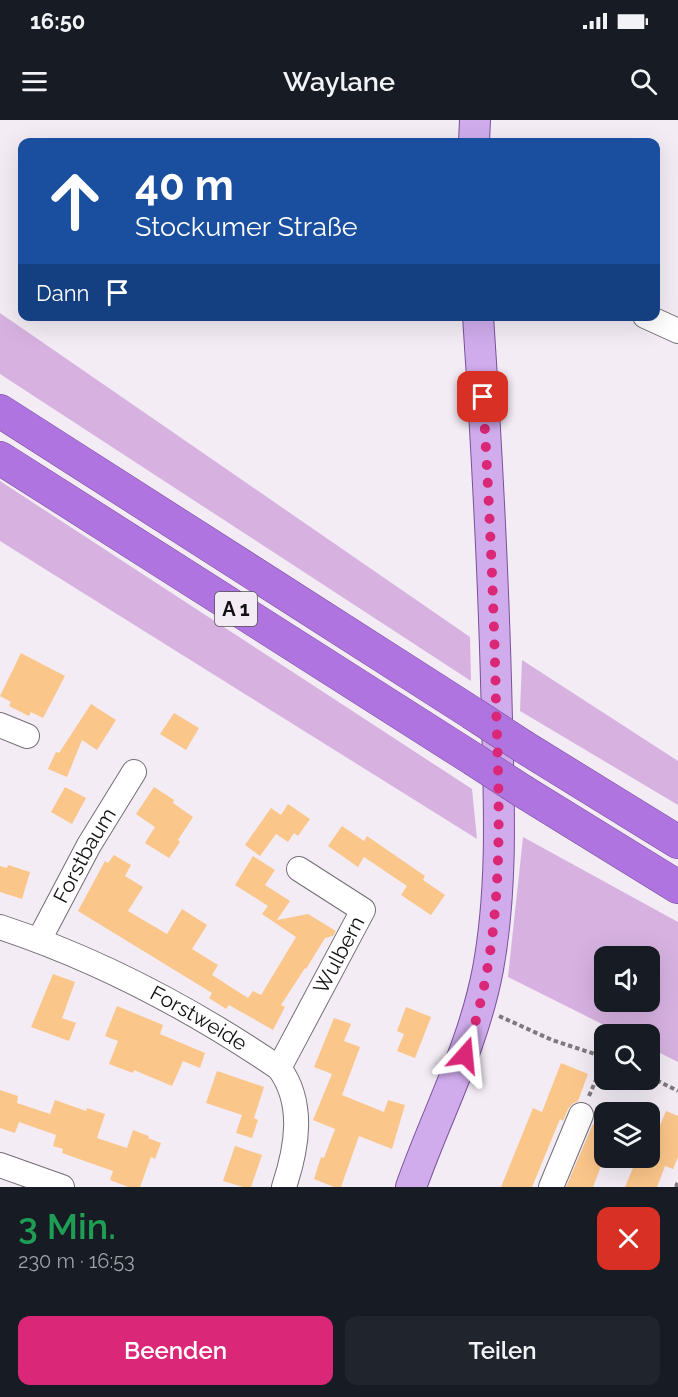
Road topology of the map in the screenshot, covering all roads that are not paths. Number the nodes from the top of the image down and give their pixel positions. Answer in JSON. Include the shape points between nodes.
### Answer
{"nodes":[{"id":1,"x":475,"y":120,"type":"edge"},
{"id":2,"x":474,"y":138,"type":"edge"},
{"id":3,"x":478,"y":321,"type":"edge"},
{"id":4,"x":656,"y":321,"type":"edge"},
{"id":5,"x":678,"y":331,"type":"edge"},
{"id":6,"x":0,"y":411,"type":"edge"},
{"id":7,"x":0,"y":458,"type":"edge"},
{"id":8,"x":0,"y":725,"type":"edge"},
{"id":9,"x":27,"y":736,"type":"dead end"},
{"id":10,"x":134,"y":772,"type":"dead end"},
{"id":11,"x":678,"y":842,"type":"edge"},
{"id":12,"x":298,"y":869,"type":"dead end"},
{"id":13,"x":678,"y":887,"type":"edge"},
{"id":14,"x":0,"y":927,"type":"edge"},
{"id":15,"x":39,"y":940,"type":"junction"},
{"id":16,"x":279,"y":1068,"type":"junction"},
{"id":17,"x":581,"y":1115,"type":"road end"},
{"id":18,"x":0,"y":1165,"type":"edge"},
{"id":19,"x":62,"y":1187,"type":"edge"},
{"id":20,"x":284,"y":1187,"type":"edge"},
{"id":21,"x":411,"y":1187,"type":"edge"},
{"id":22,"x":551,"y":1187,"type":"edge"}],
"edges":[{"from":1,"to":2,"type":"main road"},
{"from":3,"to":21,"type":"main road","via":[[489,490],[499,822],[497,900],[480,1007]]},
{"from":4,"to":5,"type":"street"},
{"from":6,"to":11,"type":"highway","number":"A 1","bridge":true},
{"from":7,"to":13,"type":"highway","number":"A 1","bridge":true},
{"from":8,"to":9,"type":"street"},
{"from":10,"to":15,"type":"street","name":"Forstbaum","via":[[89,845]]},
{"from":12,"to":16,"type":"street","name":"Wulbern","via":[[363,910]]},
{"from":14,"to":15,"type":"street","name":"Forstweide"},
{"from":15,"to":16,"type":"street","name":"Forstweide","via":[[147,987]]},
{"from":16,"to":20,"type":"street","name":"Forstweide","via":[[294,1097],[296,1118],[295,1145]]},
{"from":17,"to":22,"type":"street"},
{"from":18,"to":19,"type":"street"}]}
